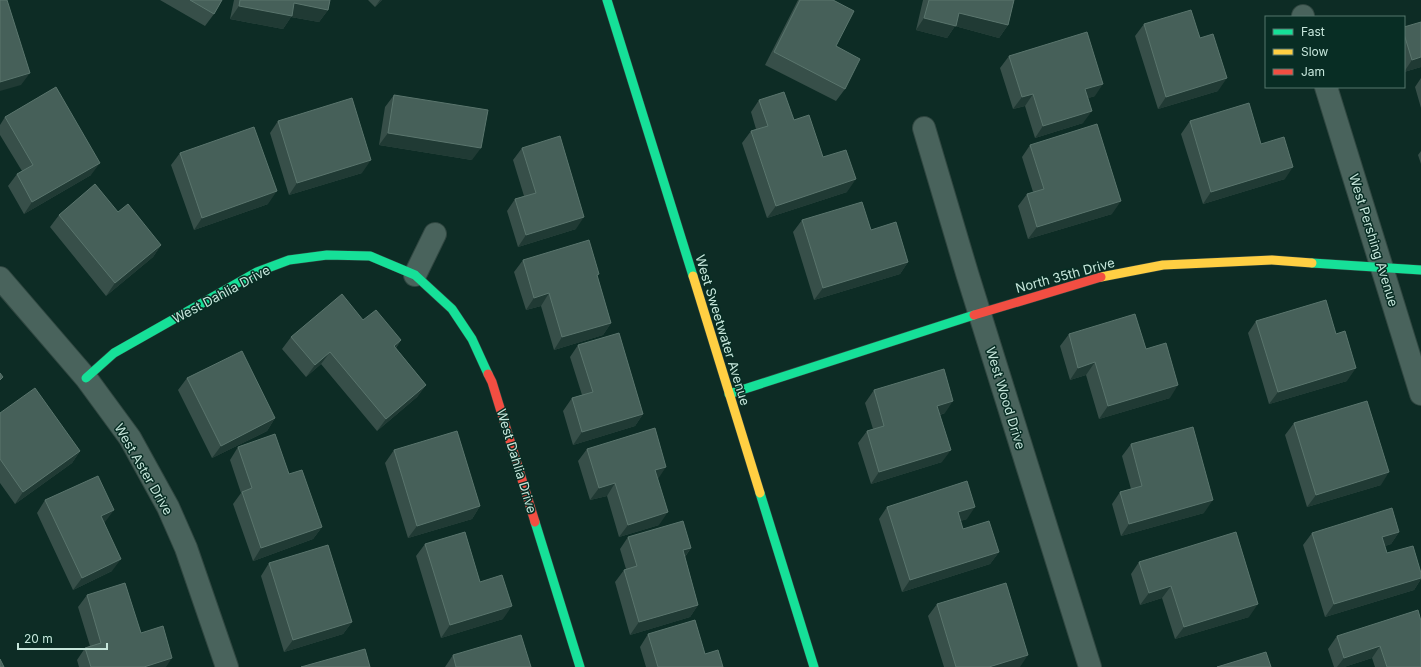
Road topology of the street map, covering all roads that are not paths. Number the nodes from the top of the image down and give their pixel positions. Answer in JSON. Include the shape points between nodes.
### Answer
{"nodes":[{"id":1,"x":607,"y":0,"type":"edge"},
{"id":2,"x":1326,"y":88,"type":"edge"},
{"id":3,"x":924,"y":128,"type":"dead end"},
{"id":4,"x":435,"y":234,"type":"dead end"},
{"id":5,"x":1382,"y":267,"type":"junction"},
{"id":6,"x":1421,"y":270,"type":"edge"},
{"id":7,"x":415,"y":275,"type":"junction"},
{"id":8,"x":0,"y":278,"type":"edge"},
{"id":9,"x":980,"y":313,"type":"junction"},
{"id":10,"x":86,"y":378,"type":"junction"},
{"id":11,"x":729,"y":394,"type":"junction"},
{"id":12,"x":1421,"y":394,"type":"edge"},
{"id":13,"x":227,"y":667,"type":"edge"},
{"id":14,"x":580,"y":667,"type":"edge"},
{"id":15,"x":814,"y":667,"type":"edge"},
{"id":16,"x":1090,"y":667,"type":"edge"}],
"edges":[{"from":1,"to":11,"type":"street","name":"West Sweetwater Avenue"},
{"from":2,"to":5,"type":"street","name":"West Pershing Avenue"},
{"from":3,"to":9,"type":"street","name":"West Wood Drive"},
{"from":4,"to":7,"type":"street"},
{"from":5,"to":6,"type":"street","name":"North 35th Drive"},
{"from":5,"to":9,"type":"street","name":"North 35th Drive","via":[[1272,260],[1163,265],[1106,275]]},
{"from":5,"to":12,"type":"street","name":"West Pershing Avenue"},
{"from":7,"to":10,"type":"street","name":"West Dahlia Drive","via":[[370,256],[327,255],[289,260],[257,272],[114,353]]},
{"from":7,"to":14,"type":"street","name":"West Dahlia Drive","via":[[452,308],[472,339],[492,382]]},
{"from":8,"to":10,"type":"street","name":"West Aster Drive"},
{"from":9,"to":11,"type":"street","name":"North 35th Drive"},
{"from":9,"to":16,"type":"street","name":"West Wood Drive"},
{"from":10,"to":13,"type":"street","name":"West Aster Drive","via":[[130,438],[168,507],[186,548]]},
{"from":11,"to":15,"type":"street","name":"West Sweetwater Avenue"}]}
